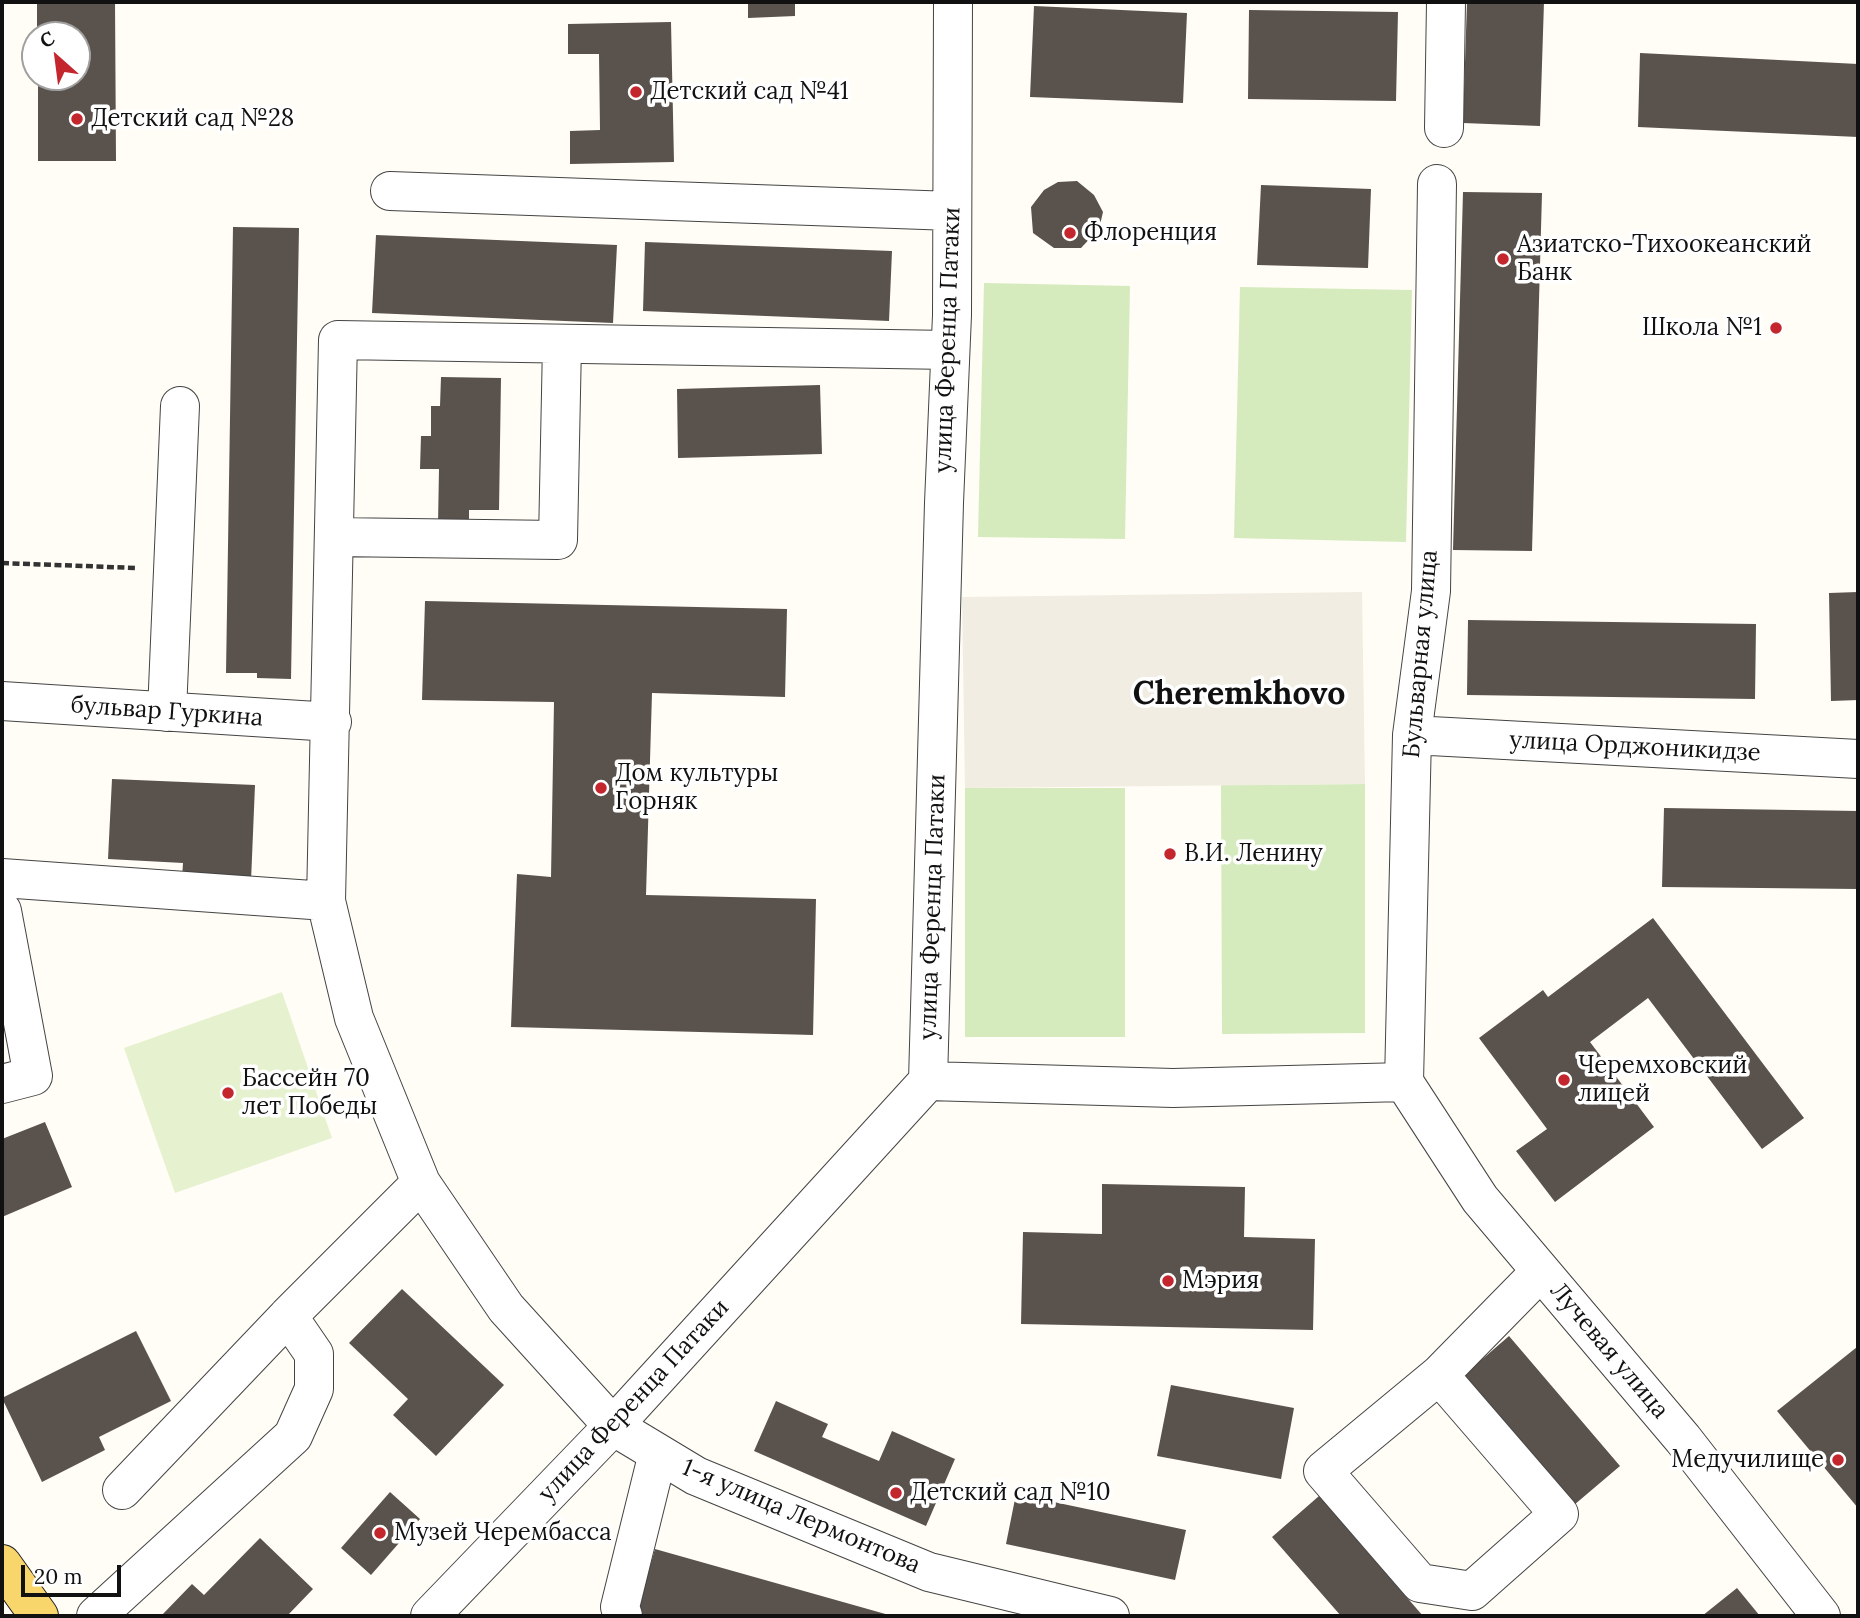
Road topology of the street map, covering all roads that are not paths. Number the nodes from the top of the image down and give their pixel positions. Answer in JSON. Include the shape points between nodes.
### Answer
{"nodes":[{"id":1,"x":953,"y":2,"type":"edge"},
{"id":2,"x":1446,"y":2,"type":"edge"},
{"id":3,"x":1444,"y":128,"type":"dead end"},
{"id":4,"x":1437,"y":184,"type":"dead end"},
{"id":5,"x":390,"y":191,"type":"dead end"},
{"id":6,"x":952,"y":211,"type":"junction"},
{"id":7,"x":562,"y":344,"type":"junction"},
{"id":8,"x":950,"y":350,"type":"junction"},
{"id":9,"x":180,"y":406,"type":"dead end"},
{"id":10,"x":335,"y":537,"type":"junction"},
{"id":11,"x":2,"y":701,"type":"edge"},
{"id":12,"x":167,"y":712,"type":"junction"},
{"id":13,"x":332,"y":722,"type":"junction"},
{"id":14,"x":1412,"y":735,"type":"junction"},
{"id":15,"x":1858,"y":758,"type":"edge"},
{"id":16,"x":2,"y":878,"type":"edge"},
{"id":17,"x":327,"y":901,"type":"junction"},
{"id":18,"x":2,"y":911,"type":"edge"},
{"id":19,"x":928,"y":1081,"type":"junction"},
{"id":20,"x":1404,"y":1082,"type":"junction"},
{"id":21,"x":2,"y":1084,"type":"edge"},
{"id":22,"x":421,"y":1183,"type":"junction"},
{"id":23,"x":1541,"y":1271,"type":"junction"},
{"id":24,"x":288,"y":1316,"type":"junction"},
{"id":25,"x":1439,"y":1375,"type":"junction"},
{"id":26,"x":613,"y":1426,"type":"junction"},
{"id":27,"x":658,"y":1453,"type":"junction"},
{"id":28,"x":122,"y":1490,"type":"dead end"},
{"id":29,"x":5,"y":1575,"type":"edge"},
{"id":30,"x":39,"y":1616,"type":"edge"},
{"id":31,"x":96,"y":1616,"type":"edge"},
{"id":32,"x":430,"y":1616,"type":"edge"},
{"id":33,"x":623,"y":1616,"type":"edge"},
{"id":34,"x":1110,"y":1616,"type":"edge"},
{"id":35,"x":1821,"y":1616,"type":"edge"}],
"edges":[{"from":1,"to":6,"type":"street","name":"улица Ференца Патаки"},
{"from":2,"to":3,"type":"street"},
{"from":4,"to":14,"type":"street","name":"Бульварная улица","via":[[1431,591]]},
{"from":5,"to":6,"type":"street"},
{"from":6,"to":8,"type":"street","name":"улица Ференца Патаки"},
{"from":7,"to":8,"type":"street"},
{"from":7,"to":10,"type":"street","via":[[558,540]]},
{"from":7,"to":10,"type":"street","name":"1-я улица Лермонтова","via":[[338,340]]},
{"from":8,"to":19,"type":"street","name":"улица Ференца Патаки"},
{"from":9,"to":12,"type":"street"},
{"from":10,"to":13,"type":"street","name":"1-я улица Лермонтова"},
{"from":11,"to":12,"type":"street","name":"бульвар Гуркина"},
{"from":12,"to":13,"type":"street","name":"бульвар Гуркина"},
{"from":13,"to":17,"type":"street","name":"1-я улица Лермонтова"},
{"from":14,"to":15,"type":"street","name":"улица Орджоникидзе"},
{"from":14,"to":20,"type":"street","name":"Бульварная улица"},
{"from":16,"to":17,"type":"street"},
{"from":17,"to":22,"type":"street","name":"1-я улица Лермонтова","via":[[354,1018]]},
{"from":18,"to":21,"type":"street","via":[[33,1076]]},
{"from":19,"to":20,"type":"street","via":[[1173,1088]]},
{"from":19,"to":26,"type":"street","name":"улица Ференца Патаки"},
{"from":20,"to":23,"type":"street","name":"Лучевая улица","via":[[1480,1199]]},
{"from":22,"to":24,"type":"street"},
{"from":22,"to":26,"type":"street","name":"1-я улица Лермонтова","via":[[506,1308]]},
{"from":23,"to":25,"type":"street"},
{"from":23,"to":35,"type":"street","name":"Лучевая улица","via":[[1683,1439]]},
{"from":24,"to":28,"type":"street"},
{"from":24,"to":31,"type":"street","via":[[314,1354],[314,1389],[293,1436]]},
{"from":25,"to":25,"type":"street","via":[[1323,1471],[1420,1583],[1472,1591],[1559,1514]]},
{"from":26,"to":27,"type":"street","name":"1-я улица Лермонтова"},
{"from":26,"to":32,"type":"street","name":"улица Ференца Патаки"},
{"from":27,"to":33,"type":"street","via":[[620,1607]]},
{"from":27,"to":34,"type":"street","name":"1-я улица Лермонтова","via":[[696,1476],[929,1572]]},
{"from":29,"to":30,"type":"main road"}]}
